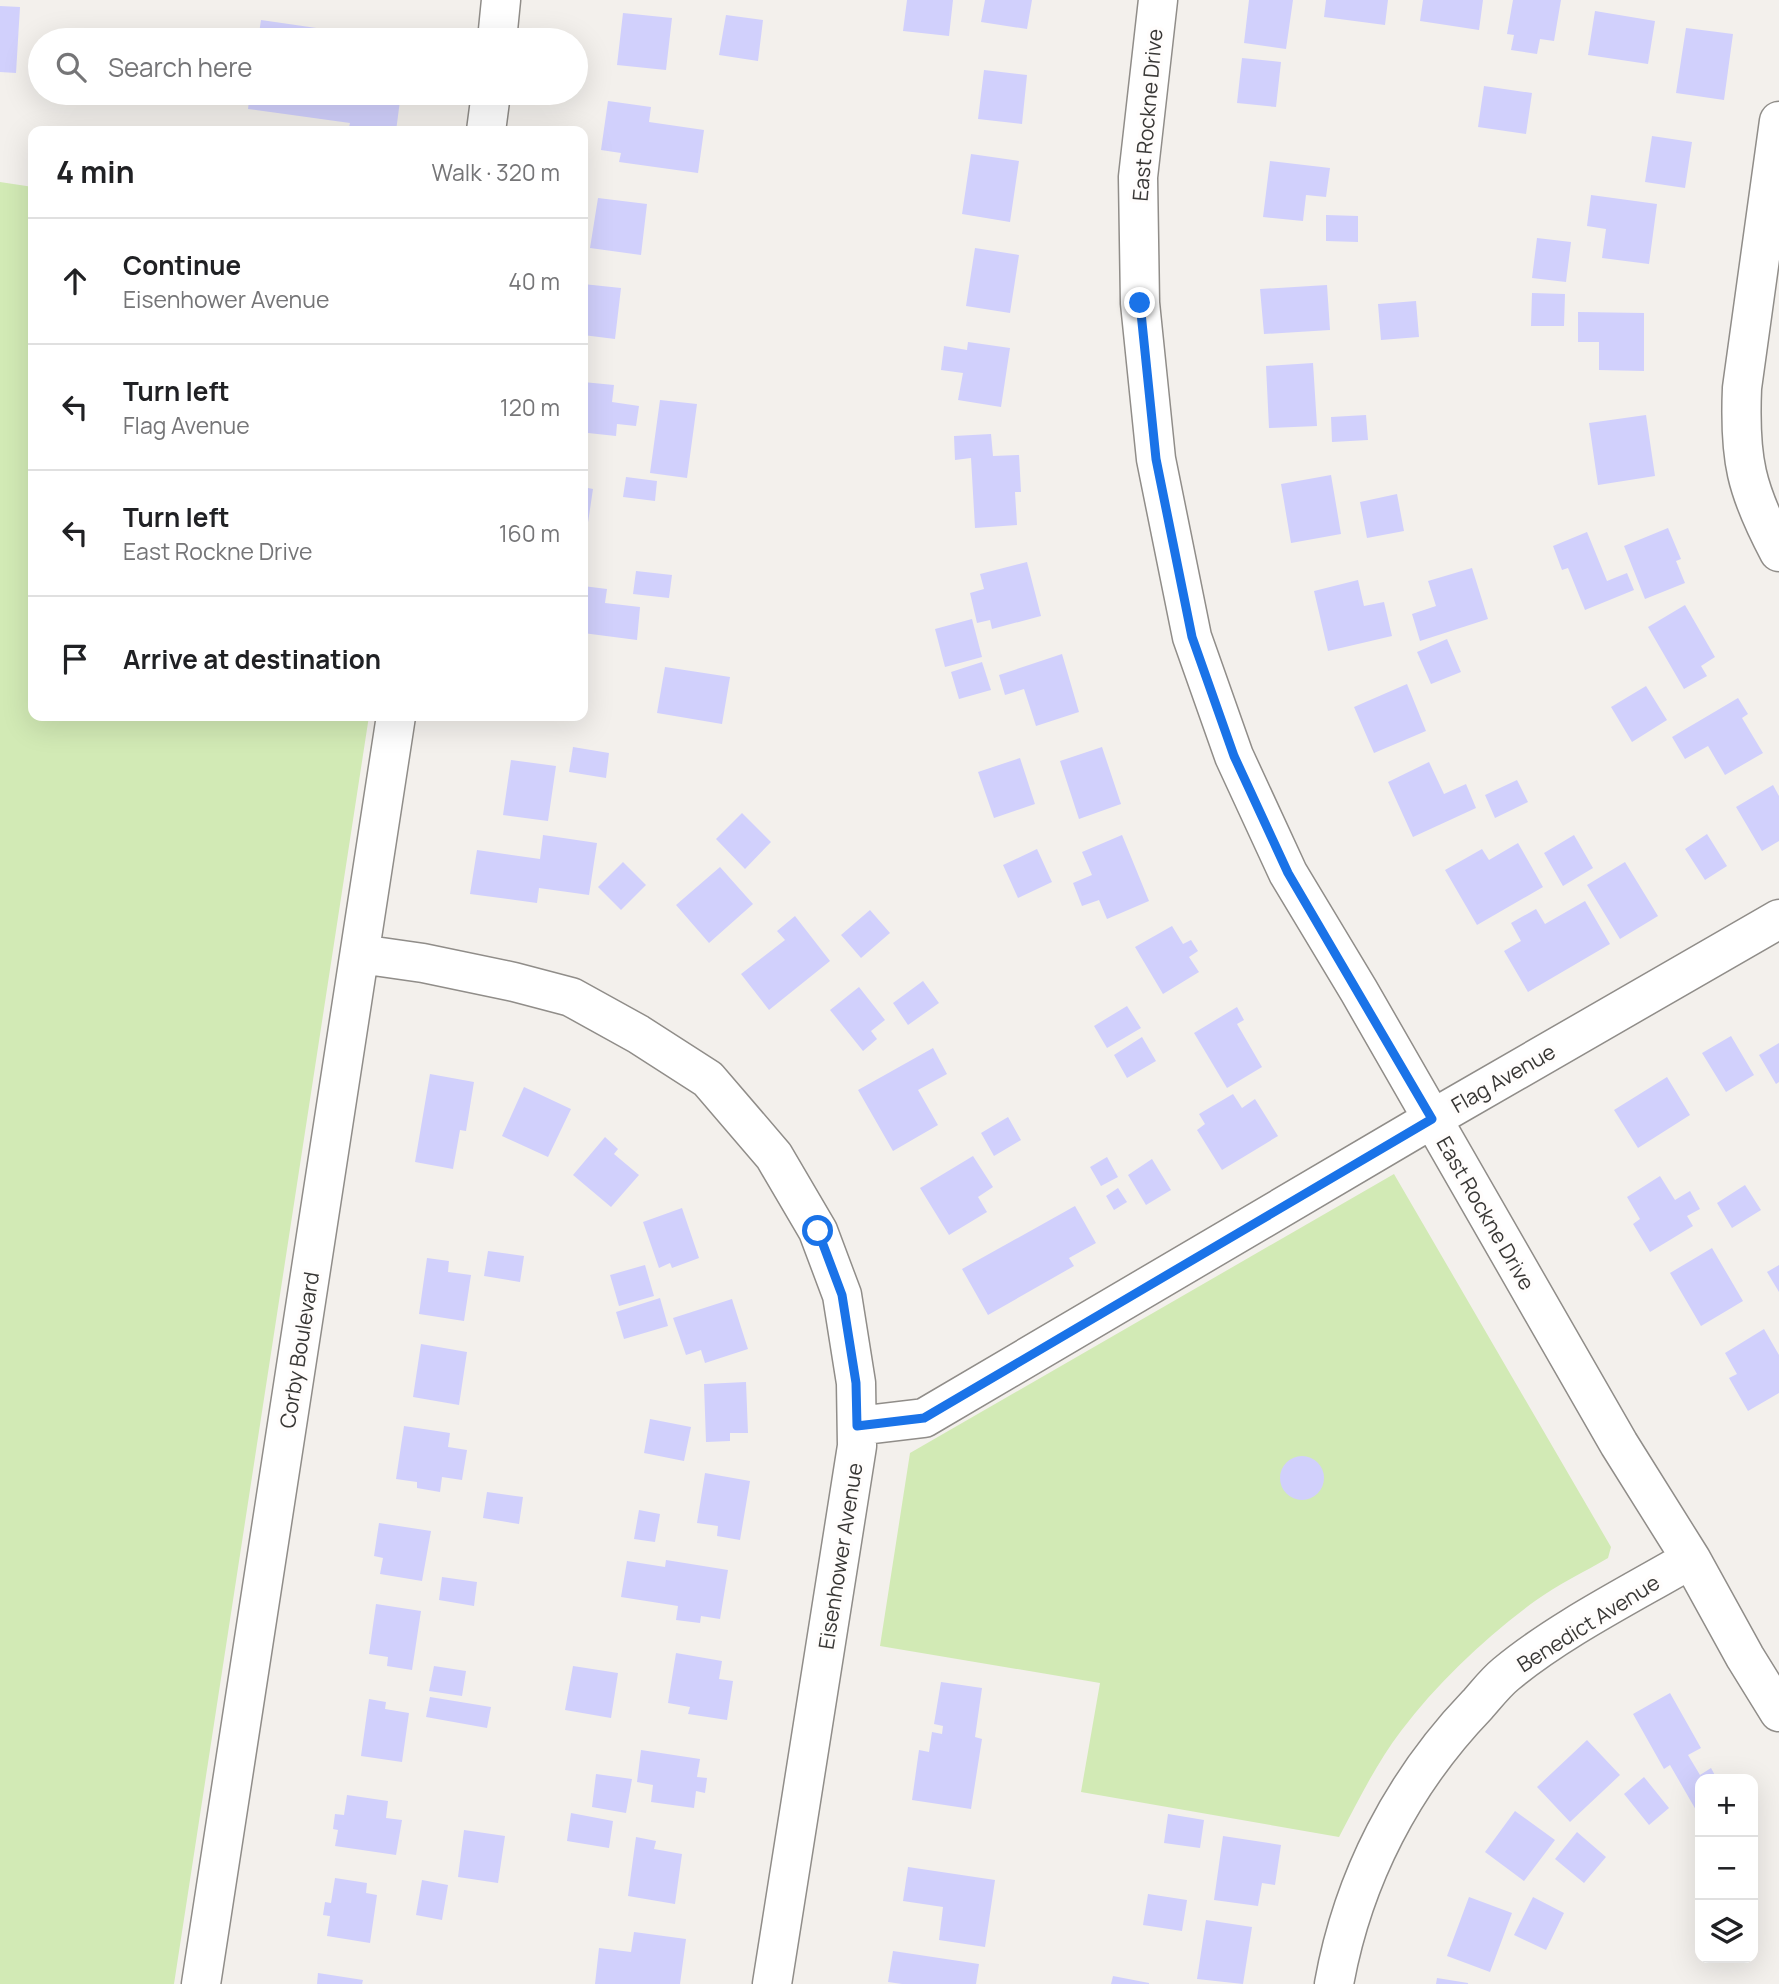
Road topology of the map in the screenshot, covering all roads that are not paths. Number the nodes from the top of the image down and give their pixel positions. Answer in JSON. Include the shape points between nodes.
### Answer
{"nodes":[{"id":1,"x":501,"y":0,"type":"edge"},
{"id":2,"x":1158,"y":0,"type":"edge"},
{"id":3,"x":498,"y":28,"type":"edge"},
{"id":4,"x":489,"y":105,"type":"edge"},
{"id":5,"x":1779,"y":121,"type":"edge"},
{"id":6,"x":487,"y":126,"type":"edge"},
{"id":7,"x":1764,"y":490,"type":"edge"},
{"id":8,"x":1779,"y":552,"type":"edge"},
{"id":9,"x":395,"y":721,"type":"edge"},
{"id":10,"x":1779,"y":919,"type":"edge"},
{"id":11,"x":360,"y":954,"type":"junction"},
{"id":12,"x":1432,"y":1119,"type":"junction"},
{"id":13,"x":857,"y":1426,"type":"junction"},
{"id":14,"x":1691,"y":1559,"type":"junction"},
{"id":15,"x":1779,"y":1712,"type":"edge"},
{"id":16,"x":201,"y":1984,"type":"edge"},
{"id":17,"x":772,"y":1984,"type":"edge"},
{"id":18,"x":1334,"y":1984,"type":"edge"}],
"edges":[{"from":1,"to":3,"type":"street"},
{"from":2,"to":12,"type":"street","name":"East Rockne Drive","via":[[1138,177],[1140,303],[1156,459],[1192,637],[1234,756],[1288,873]]},
{"from":4,"to":6,"type":"street"},
{"from":5,"to":7,"type":"street","via":[[1740,426],[1743,460]]},
{"from":7,"to":8,"type":"street","via":[[1759,514]]},
{"from":9,"to":11,"type":"street","name":"Corby Boulevard"},
{"from":10,"to":12,"type":"street","name":"Flag Avenue"},
{"from":11,"to":13,"type":"street","name":"Eisenhower Avenue","via":[[423,963],[571,997],[708,1079],[774,1156],[818,1231],[842,1295],[856,1383]]},
{"from":11,"to":16,"type":"street","name":"Corby Boulevard"},
{"from":12,"to":13,"type":"street","name":"Flag Avenue","via":[[924,1418]]},
{"from":12,"to":14,"type":"street","name":"East Rockne Drive","via":[[1619,1444]]},
{"from":13,"to":17,"type":"street","name":"Eisenhower Avenue"},
{"from":14,"to":15,"type":"street","name":"East Rockne Drive"},
{"from":14,"to":18,"type":"street","name":"Benedict Avenue","via":[[1568,1631],[1506,1674],[1446,1737],[1407,1791],[1371,1862],[1353,1909]]}]}
